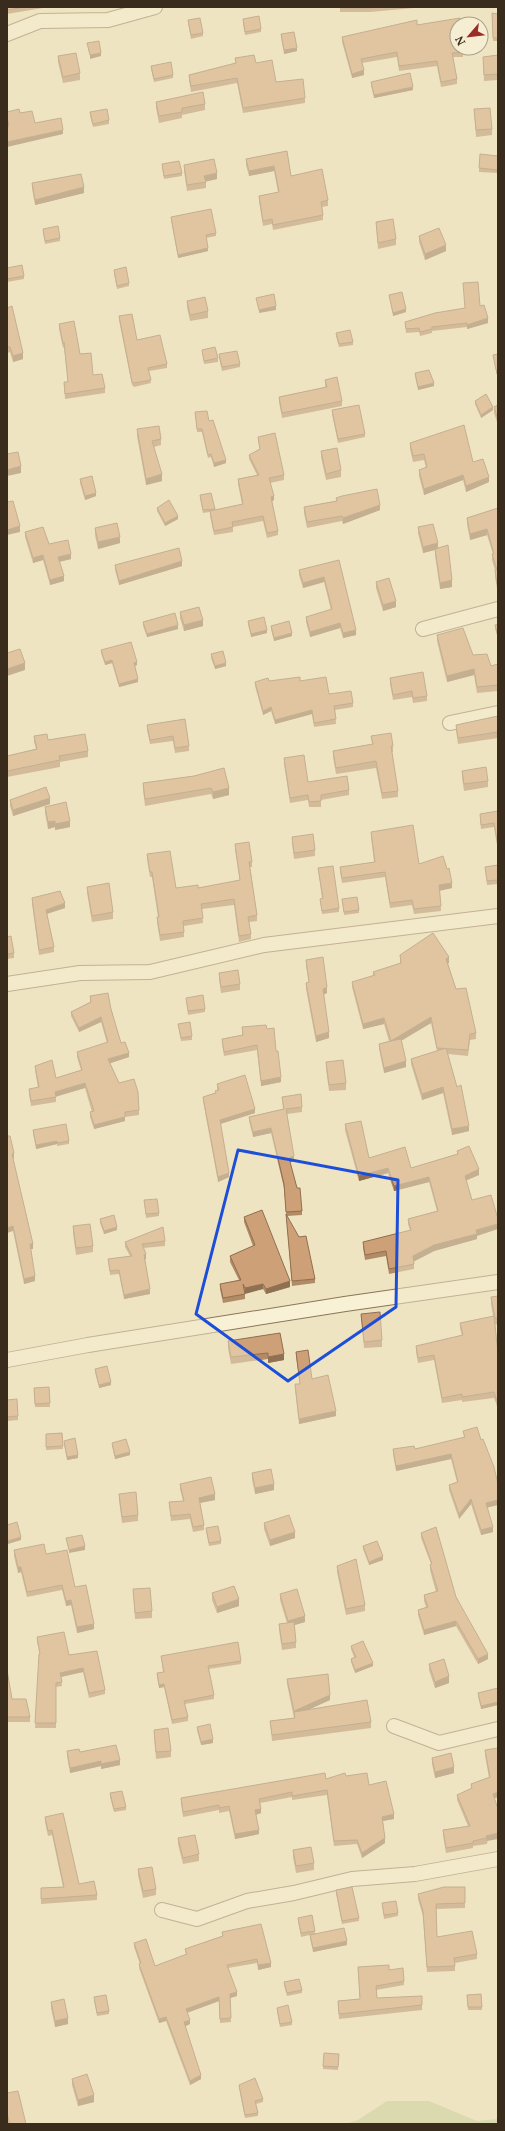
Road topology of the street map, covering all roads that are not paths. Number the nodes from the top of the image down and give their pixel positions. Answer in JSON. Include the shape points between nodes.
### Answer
{"nodes":[{"id":1,"x":155,"y":7,"type":"edge"},
{"id":2,"x":7,"y":34,"type":"edge"},
{"id":3,"x":498,"y":609,"type":"edge"},
{"id":4,"x":423,"y":629,"type":"dead end"},
{"id":5,"x":498,"y":713,"type":"edge"},
{"id":6,"x":450,"y":723,"type":"dead end"},
{"id":7,"x":498,"y":916,"type":"edge"},
{"id":8,"x":7,"y":984,"type":"edge"},
{"id":9,"x":498,"y":1282,"type":"edge"},
{"id":10,"x":7,"y":1360,"type":"edge"},
{"id":11,"x":394,"y":1726,"type":"dead end"},
{"id":12,"x":498,"y":1729,"type":"edge"},
{"id":13,"x":498,"y":1859,"type":"edge"},
{"id":14,"x":162,"y":1910,"type":"dead end"}],
"edges":[{"from":1,"to":2,"type":"street","via":[[108,20],[40,21]]},
{"from":3,"to":4,"type":"street"},
{"from":5,"to":6,"type":"street"},
{"from":7,"to":8,"type":"street","via":[[264,945],[150,972],[80,973]]},
{"from":9,"to":10,"type":"street","via":[[345,1304]]},
{"from":11,"to":12,"type":"street","via":[[439,1743]]},
{"from":13,"to":14,"type":"street","via":[[415,1874],[352,1879],[247,1901],[197,1919]]}]}
